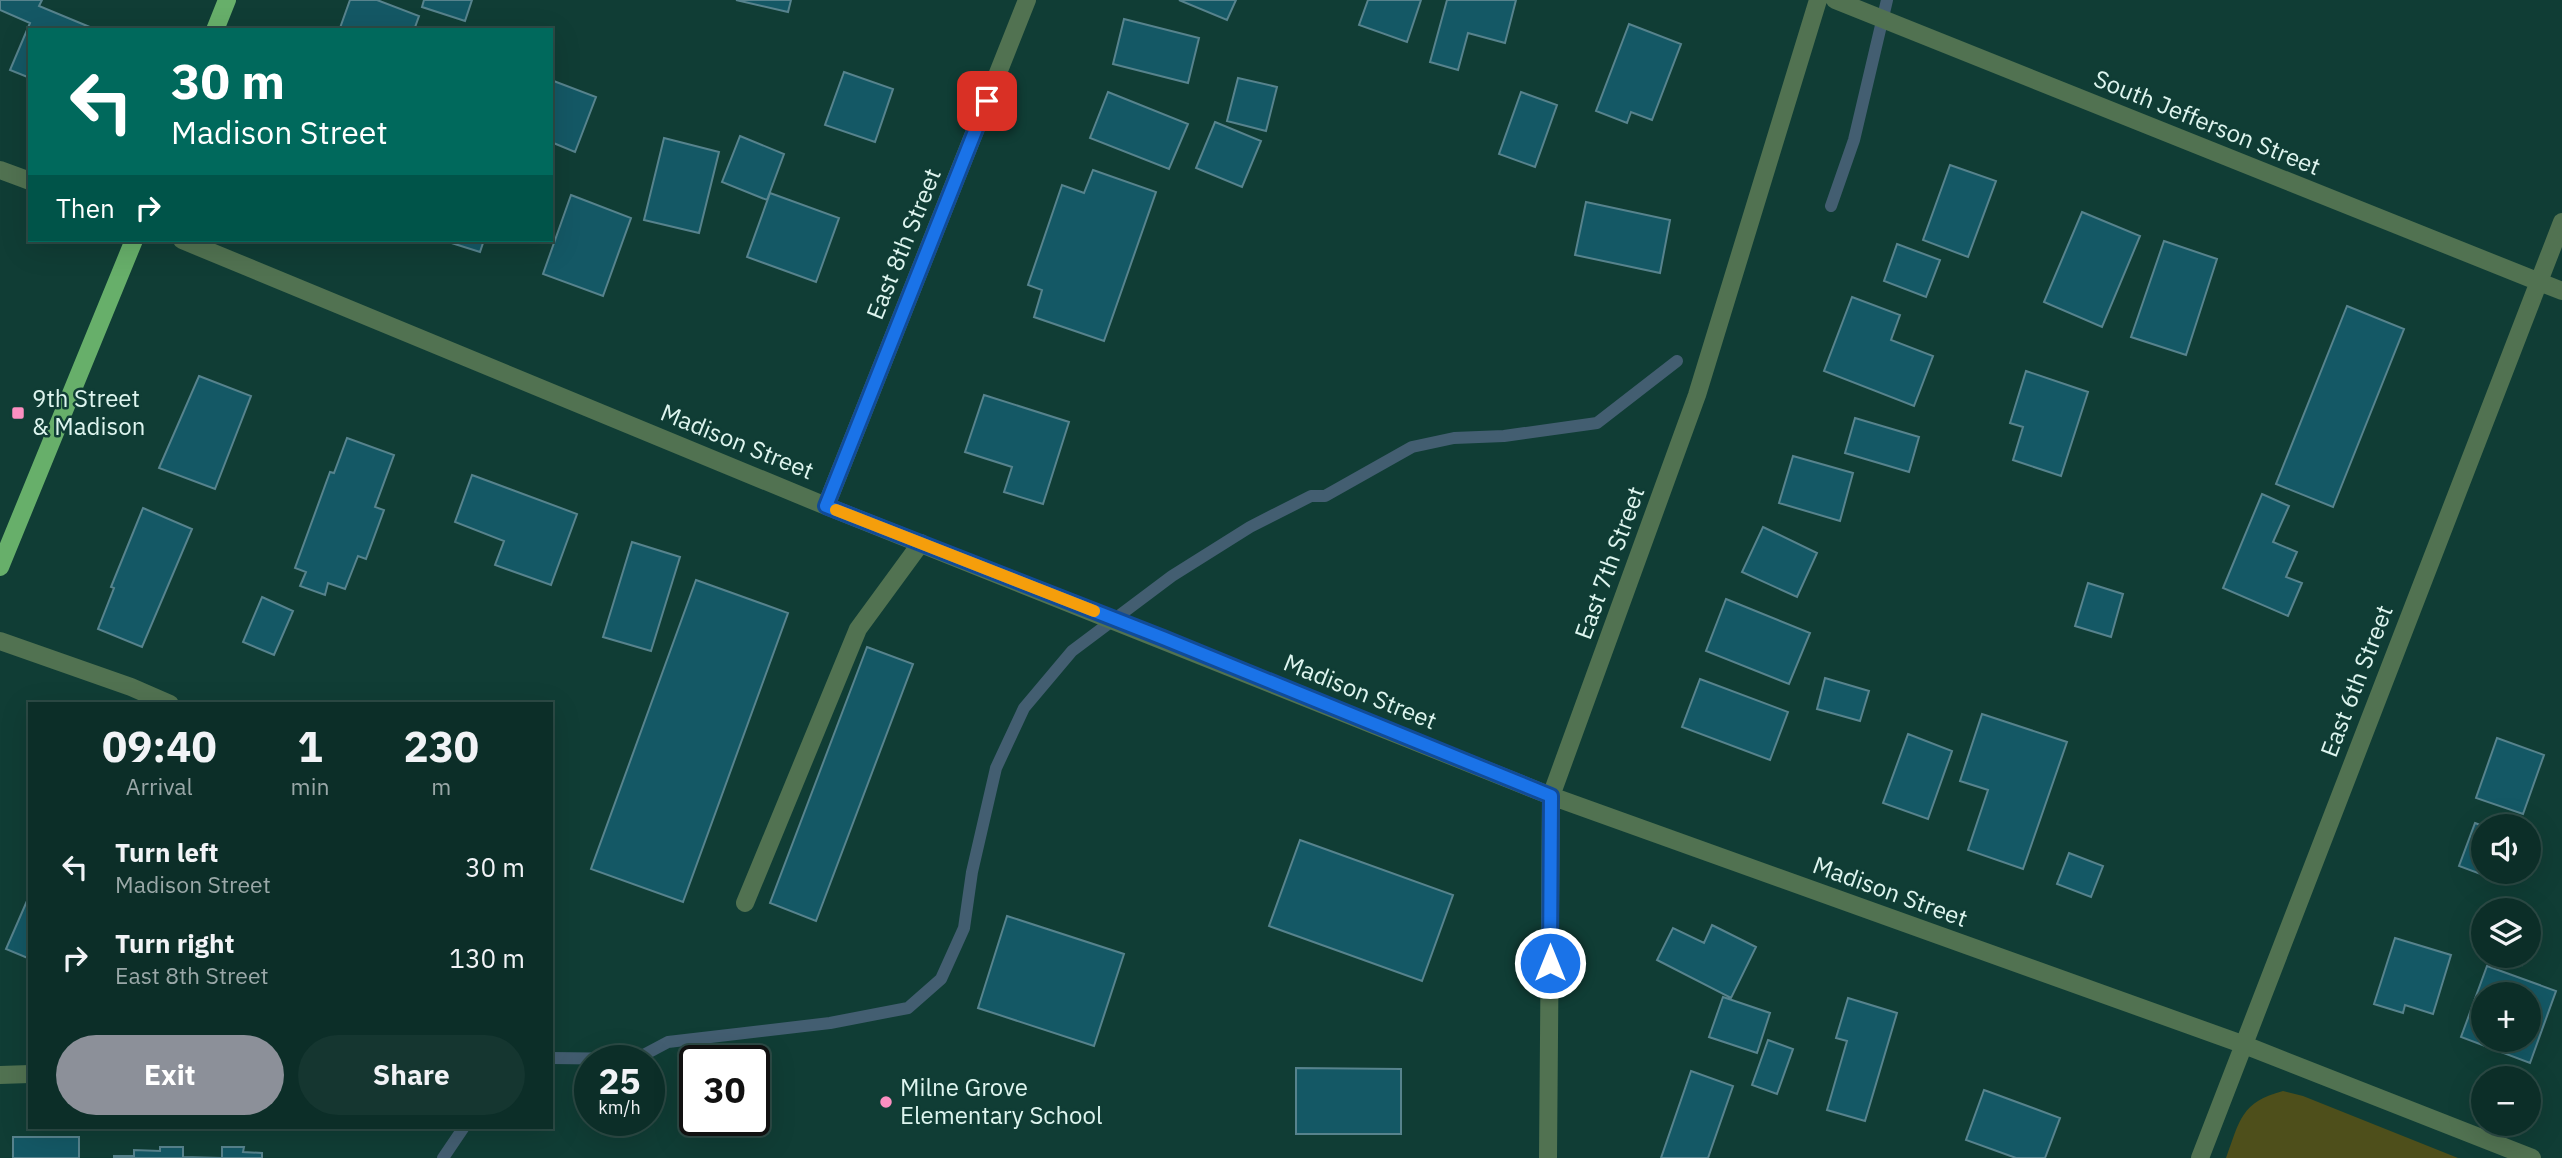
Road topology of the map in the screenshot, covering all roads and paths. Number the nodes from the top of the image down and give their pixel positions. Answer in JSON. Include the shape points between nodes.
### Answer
{"nodes":[{"id":1,"x":227,"y":0,"type":"edge"},
{"id":2,"x":1027,"y":0,"type":"edge"},
{"id":3,"x":1818,"y":0,"type":"edge"},
{"id":4,"x":1835,"y":0,"type":"edge"},
{"id":5,"x":216,"y":28,"type":"edge"},
{"id":6,"x":0,"y":170,"type":"edge"},
{"id":7,"x":28,"y":180,"type":"edge"},
{"id":8,"x":2562,"y":222,"type":"edge"},
{"id":9,"x":133,"y":242,"type":"edge"},
{"id":10,"x":187,"y":242,"type":"edge"},
{"id":11,"x":2539,"y":282,"type":"junction"},
{"id":12,"x":2562,"y":291,"type":"edge"},
{"id":13,"x":826,"y":506,"type":"junction"},
{"id":14,"x":921,"y":543,"type":"junction"},
{"id":15,"x":0,"y":567,"type":"edge"},
{"id":16,"x":0,"y":641,"type":"edge"},
{"id":17,"x":165,"y":702,"type":"edge"},
{"id":18,"x":1551,"y":796,"type":"junction"},
{"id":19,"x":745,"y":903,"type":"dead end"},
{"id":20,"x":2242,"y":1044,"type":"junction"},
{"id":21,"x":0,"y":1074,"type":"edge"},
{"id":22,"x":28,"y":1074,"type":"edge"},
{"id":23,"x":1548,"y":1158,"type":"edge"},
{"id":24,"x":2200,"y":1158,"type":"edge"},
{"id":25,"x":2532,"y":1158,"type":"edge"}],
"edges":[{"from":1,"to":5,"type":"main road"},
{"from":2,"to":13,"type":"street","name":"East 8th Street"},
{"from":3,"to":18,"type":"street","name":"East 7th Street","via":[[1697,395]]},
{"from":4,"to":11,"type":"street","name":"South Jefferson Street"},
{"from":6,"to":7,"type":"street"},
{"from":8,"to":11,"type":"street","name":"East 6th Street"},
{"from":9,"to":15,"type":"main road"},
{"from":10,"to":13,"type":"street","name":"Madison Street"},
{"from":11,"to":12,"type":"street","name":"South Jefferson Street"},
{"from":11,"to":20,"type":"street","name":"East 6th Street"},
{"from":13,"to":14,"type":"street","name":"Madison Street"},
{"from":14,"to":18,"type":"street","name":"Madison Street"},
{"from":14,"to":19,"type":"street","via":[[858,629]]},
{"from":16,"to":17,"type":"street"},
{"from":18,"to":20,"type":"street","name":"Madison Street"},
{"from":18,"to":23,"type":"street","name":"East 7th Street"},
{"from":20,"to":24,"type":"street","name":"East 6th Street"},
{"from":20,"to":25,"type":"street","name":"Madison Street"},
{"from":21,"to":22,"type":"street"}]}
